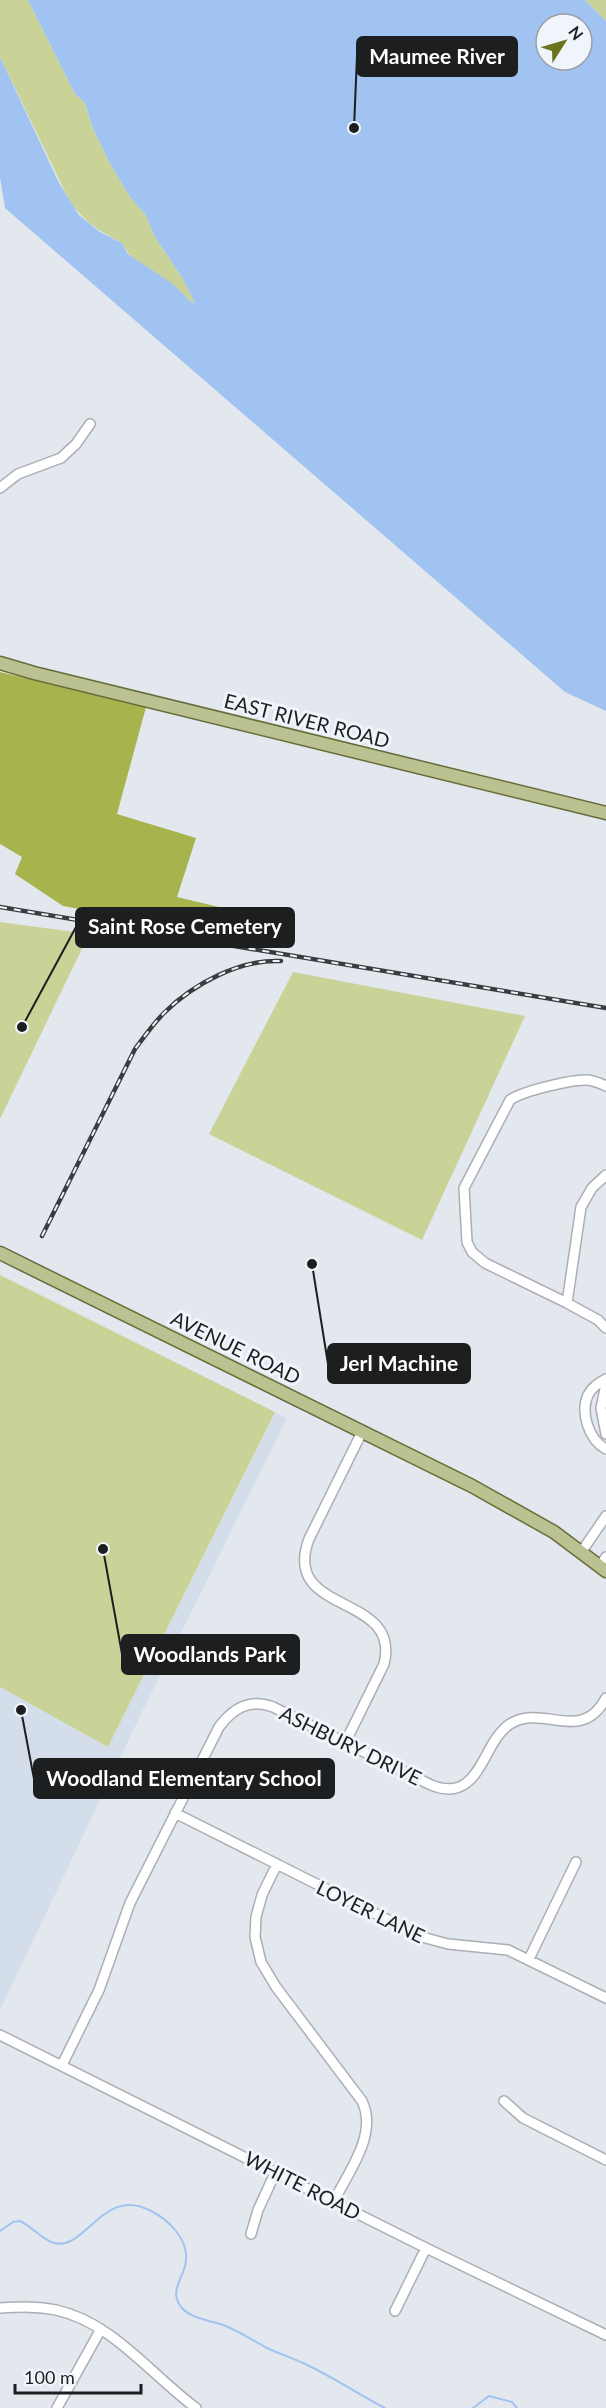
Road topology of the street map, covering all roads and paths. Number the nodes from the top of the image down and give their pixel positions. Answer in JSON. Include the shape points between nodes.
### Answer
{"nodes":[{"id":1,"x":90,"y":424,"type":"dead end"},
{"id":2,"x":0,"y":488,"type":"edge"},
{"id":3,"x":0,"y":663,"type":"edge"},
{"id":4,"x":606,"y":813,"type":"edge"},
{"id":5,"x":606,"y":1086,"type":"edge"},
{"id":6,"x":606,"y":1175,"type":"edge"},
{"id":7,"x":0,"y":1253,"type":"edge"},
{"id":8,"x":567,"y":1303,"type":"junction"},
{"id":9,"x":606,"y":1329,"type":"edge"},
{"id":10,"x":606,"y":1382,"type":"edge"},
{"id":11,"x":362,"y":1432,"type":"junction"},
{"id":12,"x":606,"y":1434,"type":"edge"},
{"id":13,"x":606,"y":1449,"type":"edge"},
{"id":14,"x":606,"y":1516,"type":"edge"},
{"id":15,"x":582,"y":1551,"type":"junction"},
{"id":16,"x":604,"y":1565,"type":"edge"},
{"id":17,"x":606,"y":1698,"type":"edge"},
{"id":18,"x":345,"y":1743,"type":"junction"},
{"id":19,"x":175,"y":1813,"type":"junction"},
{"id":20,"x":576,"y":1862,"type":"dead end"},
{"id":21,"x":277,"y":1864,"type":"junction"},
{"id":22,"x":529,"y":1959,"type":"junction"},
{"id":23,"x":606,"y":1998,"type":"edge"},
{"id":24,"x":0,"y":2035,"type":"edge"},
{"id":25,"x":62,"y":2065,"type":"junction"},
{"id":26,"x":504,"y":2101,"type":"dead end"},
{"id":27,"x":606,"y":2160,"type":"edge"},
{"id":28,"x":276,"y":2171,"type":"junction"},
{"id":29,"x":334,"y":2201,"type":"junction"},
{"id":30,"x":251,"y":2234,"type":"dead end"},
{"id":31,"x":426,"y":2248,"type":"junction"},
{"id":32,"x":0,"y":2308,"type":"edge"},
{"id":33,"x":395,"y":2312,"type":"dead end"},
{"id":34,"x":101,"y":2329,"type":"junction"},
{"id":35,"x":606,"y":2334,"type":"edge"},
{"id":36,"x":57,"y":2408,"type":"edge"},
{"id":37,"x":196,"y":2408,"type":"edge"}],
"edges":[{"from":1,"to":2,"type":"street","via":[[62,458],[18,474]]},
{"from":3,"to":4,"type":"main road","name":"EAST RIVER ROAD"},
{"from":5,"to":8,"type":"street","via":[[580,1080],[522,1093],[510,1100],[464,1188],[466,1242],[472,1252],[485,1263]]},
{"from":6,"to":8,"type":"street","via":[[592,1188],[581,1207]]},
{"from":7,"to":11,"type":"main road","name":"AVENUE ROAD"},
{"from":8,"to":9,"type":"street","via":[[598,1320]]},
{"from":10,"to":12,"type":"street","via":[[601,1408]]},
{"from":10,"to":13,"type":"street","via":[[591,1390],[586,1403],[590,1433]]},
{"from":11,"to":15,"type":"main road","name":"AVENUE ROAD","via":[[516,1509]]},
{"from":11,"to":18,"type":"street","via":[[309,1539],[304,1558],[306,1573],[314,1586],[370,1618],[386,1645],[384,1664]]},
{"from":14,"to":15,"type":"street"},
{"from":15,"to":16,"type":"main road","name":"AVENUE ROAD"},
{"from":17,"to":18,"type":"street","name":"ASHBURY DRIVE","via":[[595,1713],[583,1720],[528,1718],[514,1722],[498,1735],[472,1778],[449,1789],[431,1785]]},
{"from":18,"to":19,"type":"street","name":"ASHBURY DRIVE","via":[[267,1704],[241,1707],[219,1727]]},
{"from":19,"to":21,"type":"street","name":"LOYER LANE"},
{"from":19,"to":25,"type":"street","name":"ASHBURY DRIVE","via":[[130,1903],[99,1990]]},
{"from":20,"to":22,"type":"street"},
{"from":21,"to":22,"type":"street","name":"LOYER LANE","via":[[435,1942],[501,1949]]},
{"from":21,"to":29,"type":"street","via":[[256,1917],[255,1937],[261,1962],[362,2101],[367,2114],[366,2136]]},
{"from":22,"to":23,"type":"street","name":"LOYER LANE"},
{"from":24,"to":25,"type":"street","name":"WHITE ROAD"},
{"from":25,"to":28,"type":"street","name":"WHITE ROAD"},
{"from":26,"to":27,"type":"street","via":[[523,2118]]},
{"from":28,"to":29,"type":"street","name":"WHITE ROAD"},
{"from":28,"to":30,"type":"street"},
{"from":29,"to":31,"type":"street","name":"WHITE ROAD"},
{"from":31,"to":33,"type":"street"},
{"from":31,"to":35,"type":"street","name":"WHITE ROAD"},
{"from":32,"to":34,"type":"street","via":[[55,2309]]},
{"from":34,"to":36,"type":"street"},
{"from":34,"to":37,"type":"street"}]}
